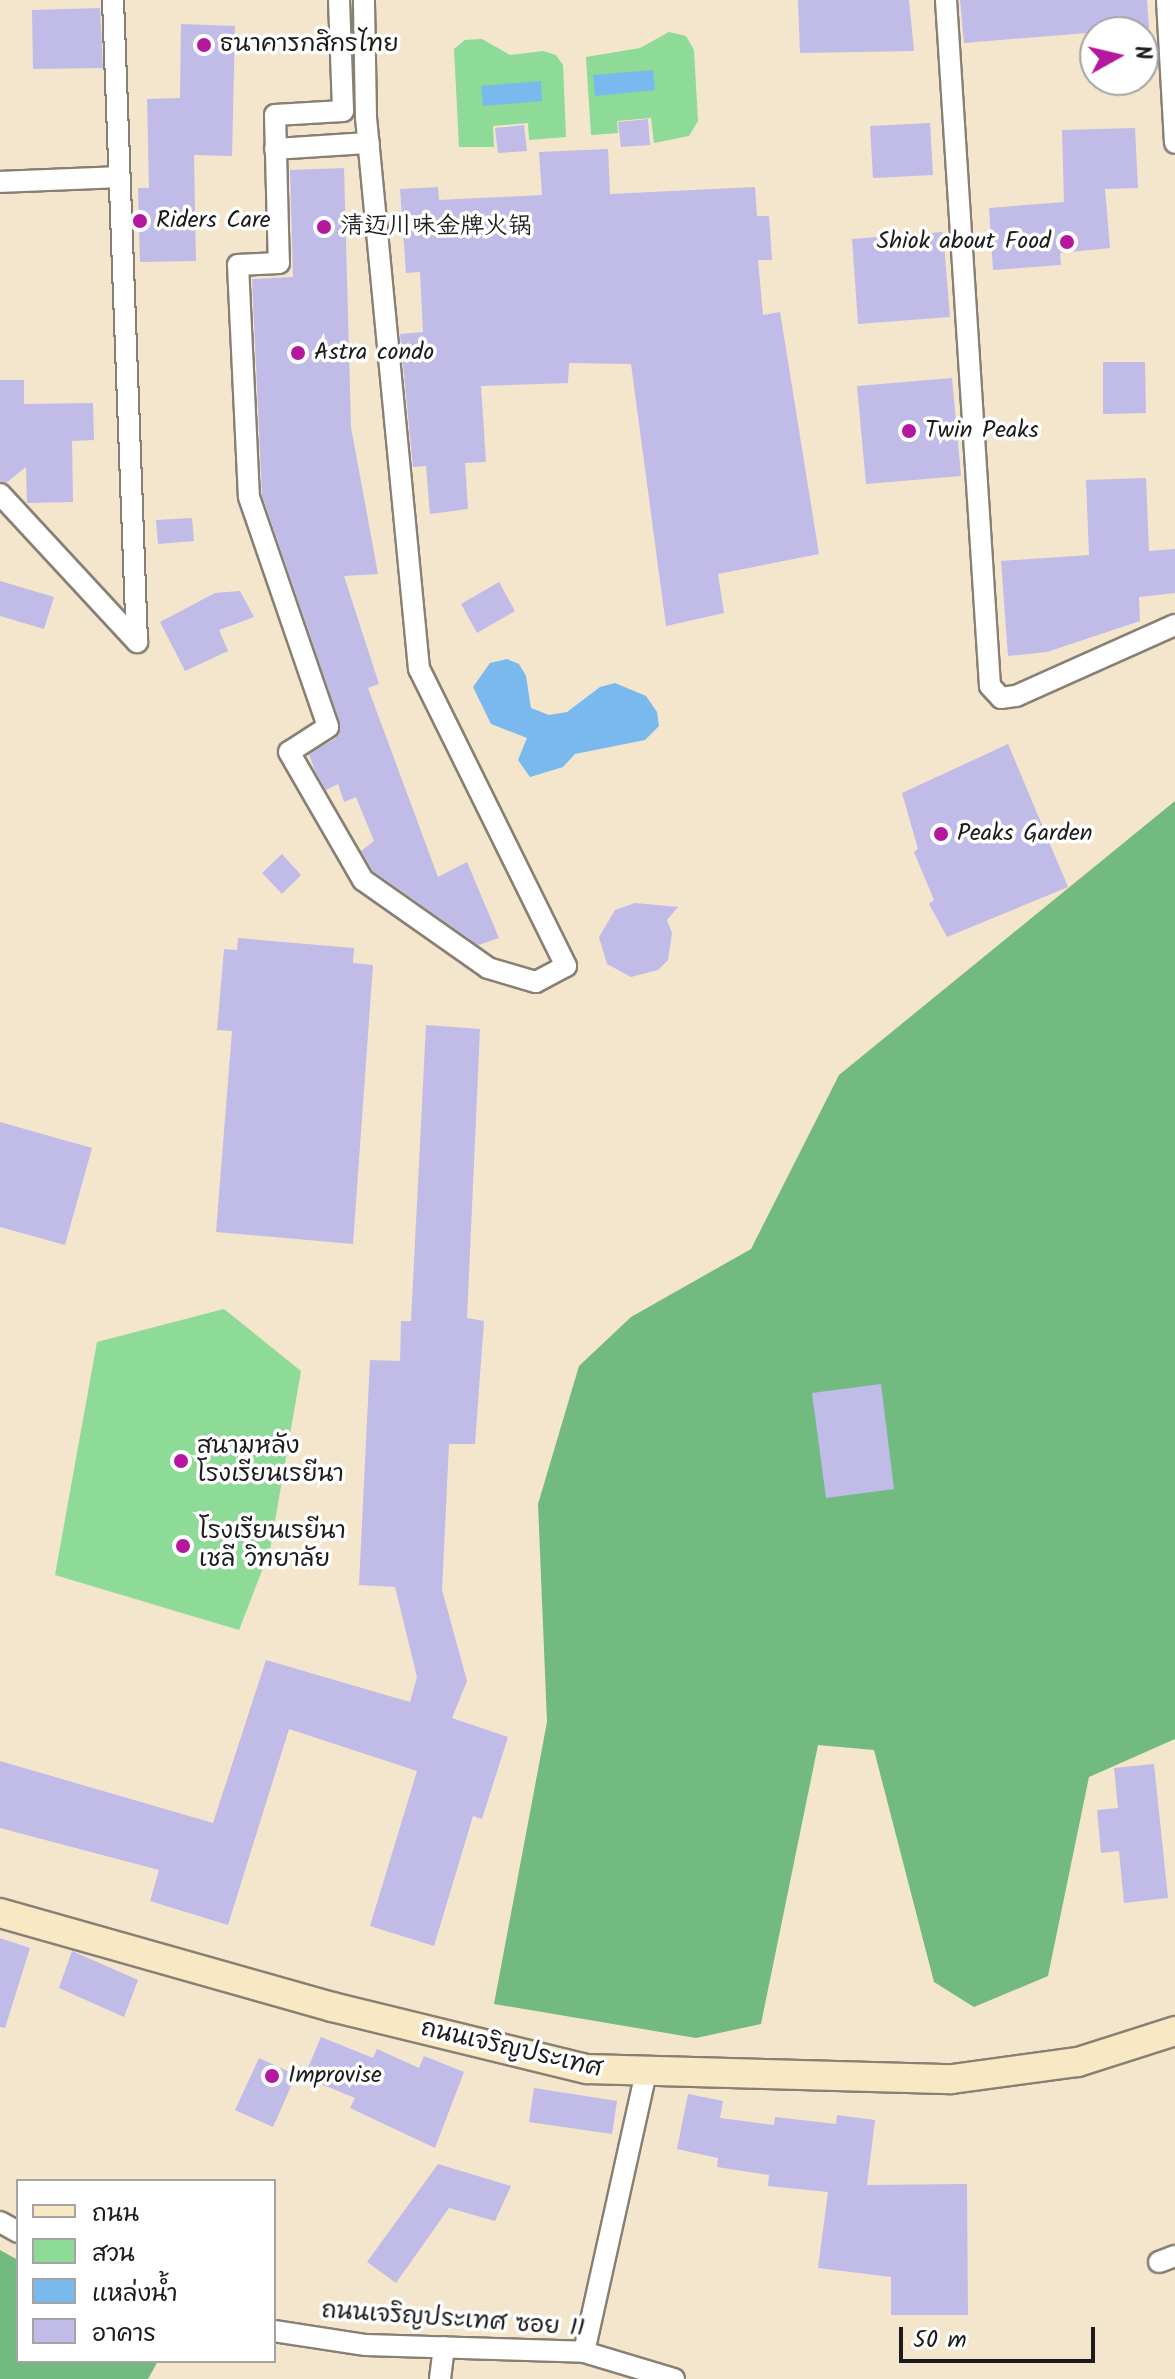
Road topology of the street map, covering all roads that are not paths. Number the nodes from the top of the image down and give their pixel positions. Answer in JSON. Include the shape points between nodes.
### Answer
{"nodes":[{"id":1,"x":113,"y":0,"type":"edge"},
{"id":2,"x":339,"y":0,"type":"edge"},
{"id":3,"x":364,"y":0,"type":"edge"},
{"id":4,"x":946,"y":0,"type":"edge"},
{"id":5,"x":1167,"y":0,"type":"edge"},
{"id":6,"x":369,"y":143,"type":"junction"},
{"id":7,"x":1175,"y":143,"type":"edge"},
{"id":8,"x":275,"y":149,"type":"junction"},
{"id":9,"x":118,"y":177,"type":"junction"},
{"id":10,"x":0,"y":182,"type":"edge"},
{"id":11,"x":0,"y":494,"type":"edge"},
{"id":12,"x":1175,"y":625,"type":"edge"},
{"id":13,"x":0,"y":1913,"type":"edge"},
{"id":14,"x":1175,"y":2031,"type":"edge"},
{"id":15,"x":646,"y":2073,"type":"junction"},
{"id":16,"x":276,"y":2331,"type":"edge"},
{"id":17,"x":444,"y":2347,"type":"junction"},
{"id":18,"x":584,"y":2352,"type":"junction"},
{"id":19,"x":440,"y":2379,"type":"edge"},
{"id":20,"x":674,"y":2379,"type":"edge"}],
"edges":[{"from":1,"to":9,"type":"street"},
{"from":2,"to":8,"type":"street","via":[[343,111],[275,115]]},
{"from":3,"to":6,"type":"street"},
{"from":4,"to":12,"type":"street","via":[[990,686],[1001,698],[1016,696]]},
{"from":5,"to":7,"type":"street"},
{"from":6,"to":8,"type":"street"},
{"from":6,"to":8,"type":"street","via":[[419,669],[566,966],[536,982],[488,968],[363,880],[289,752],[328,727],[249,497],[238,265],[279,263]]},
{"from":9,"to":10,"type":"street"},
{"from":9,"to":11,"type":"street","via":[[137,642]]},
{"from":13,"to":15,"type":"street","name":"ถนนเจริญประเทศ","via":[[457,2039],[587,2069]]},
{"from":14,"to":15,"type":"street","name":"ถนนเจริญประเทศ","via":[[1078,2062],[952,2079]]},
{"from":15,"to":18,"type":"street"},
{"from":16,"to":17,"type":"street","name":"ถนนเจริญประเทศ ซอย 11","via":[[366,2345]]},
{"from":17,"to":18,"type":"street","name":"ถนนเจริญประเทศ ซอย 11"},
{"from":17,"to":19,"type":"street"},
{"from":18,"to":20,"type":"street","name":"ถนนเจริญประเทศ ซอย 11"}]}
